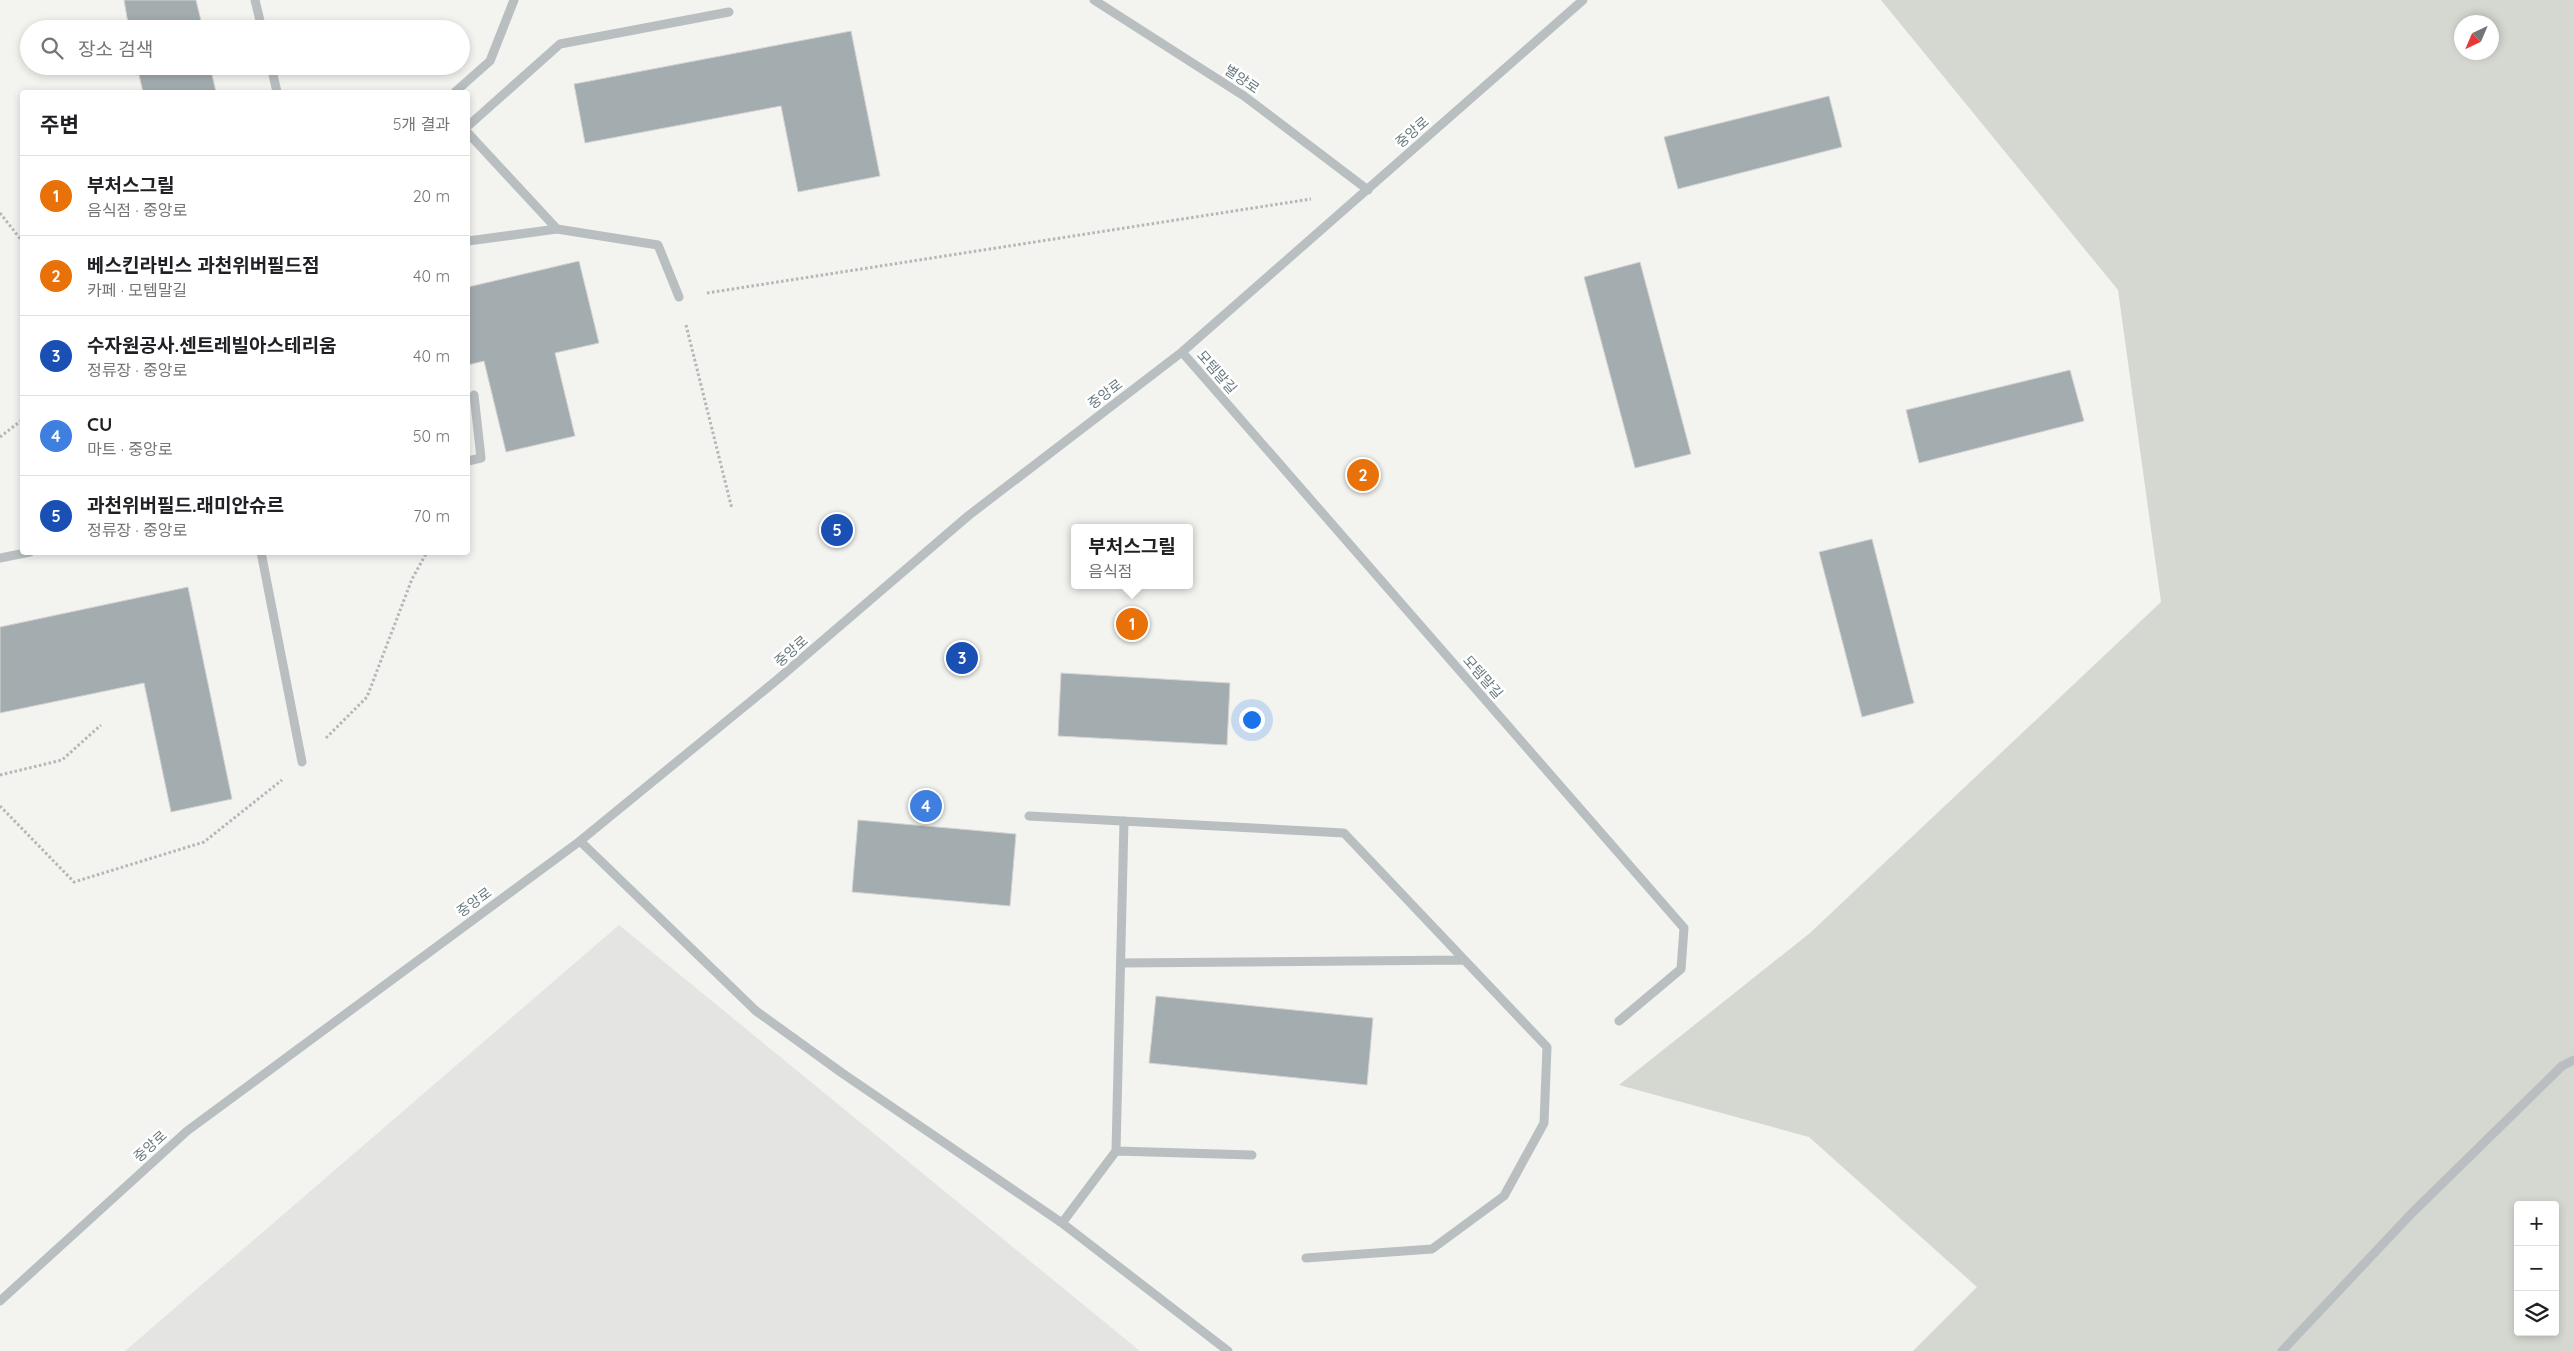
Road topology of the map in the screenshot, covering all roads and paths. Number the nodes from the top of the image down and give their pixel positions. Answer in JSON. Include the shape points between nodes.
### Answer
{"nodes":[{"id":1,"x":255,"y":0,"type":"edge"},
{"id":2,"x":514,"y":0,"type":"edge"},
{"id":3,"x":1094,"y":0,"type":"edge"},
{"id":4,"x":1583,"y":0,"type":"edge"},
{"id":5,"x":729,"y":12,"type":"dead end"},
{"id":6,"x":260,"y":20,"type":"edge"},
{"id":7,"x":273,"y":75,"type":"edge"},
{"id":8,"x":277,"y":90,"type":"edge"},
{"id":9,"x":457,"y":90,"type":"edge"},
{"id":10,"x":470,"y":124,"type":"edge"},
{"id":11,"x":470,"y":135,"type":"edge"},
{"id":12,"x":1368,"y":190,"type":"junction"},
{"id":13,"x":1319,"y":198,"type":"dead end"},
{"id":14,"x":0,"y":213,"type":"edge"},
{"id":15,"x":557,"y":229,"type":"junction"},
{"id":16,"x":20,"y":238,"type":"edge"},
{"id":17,"x":470,"y":241,"type":"edge"},
{"id":18,"x":679,"y":297,"type":"junction"},
{"id":19,"x":1182,"y":352,"type":"junction"},
{"id":20,"x":474,"y":395,"type":"dead end"},
{"id":21,"x":20,"y":422,"type":"edge"},
{"id":22,"x":0,"y":437,"type":"edge"},
{"id":23,"x":470,"y":461,"type":"edge"},
{"id":24,"x":732,"y":509,"type":"dead end"},
{"id":25,"x":20,"y":554,"type":"edge"},
{"id":26,"x":262,"y":555,"type":"edge"},
{"id":27,"x":425,"y":555,"type":"edge"},
{"id":28,"x":0,"y":558,"type":"edge"},
{"id":29,"x":101,"y":725,"type":"dead end"},
{"id":30,"x":302,"y":762,"type":"junction"},
{"id":31,"x":0,"y":775,"type":"edge"},
{"id":32,"x":0,"y":806,"type":"edge"},
{"id":33,"x":1030,"y":816,"type":"dead end"},
{"id":34,"x":1124,"y":821,"type":"junction"},
{"id":35,"x":580,"y":841,"type":"junction"},
{"id":36,"x":1464,"y":960,"type":"junction"},
{"id":37,"x":1121,"y":963,"type":"junction"},
{"id":38,"x":1619,"y":1021,"type":"dead end"},
{"id":39,"x":2574,"y":1060,"type":"edge"},
{"id":40,"x":1116,"y":1151,"type":"junction"},
{"id":41,"x":1252,"y":1154,"type":"dead end"},
{"id":42,"x":1062,"y":1223,"type":"junction"},
{"id":43,"x":1306,"y":1258,"type":"dead end"},
{"id":44,"x":0,"y":1302,"type":"edge"},
{"id":45,"x":1228,"y":1351,"type":"edge"},
{"id":46,"x":2282,"y":1351,"type":"edge"}],
"edges":[{"from":1,"to":6,"type":"street"},
{"from":2,"to":9,"type":"street","via":[[490,62]]},
{"from":3,"to":12,"type":"street","name":"별양로","via":[[1244,96]]},
{"from":4,"to":12,"type":"street","name":"중앙로"},
{"from":5,"to":10,"type":"street","via":[[560,44]]},
{"from":7,"to":8,"type":"street"},
{"from":11,"to":15,"type":"street"},
{"from":12,"to":19,"type":"street","name":"중앙로"},
{"from":13,"to":18,"type":"path"},
{"from":14,"to":16,"type":"path"},
{"from":15,"to":17,"type":"street"},
{"from":15,"to":18,"type":"street","via":[[658,245]]},
{"from":18,"to":24,"type":"path"},
{"from":19,"to":35,"type":"street","name":"중앙로","via":[[968,516],[778,680]]},
{"from":19,"to":38,"type":"street","name":"모템말길","via":[[1684,928],[1681,969]]},
{"from":20,"to":23,"type":"street","via":[[481,458]]},
{"from":21,"to":22,"type":"path"},
{"from":25,"to":28,"type":"street"},
{"from":26,"to":30,"type":"street"},
{"from":27,"to":30,"type":"path","via":[[412,579],[368,697]]},
{"from":29,"to":31,"type":"path","via":[[62,760]]},
{"from":30,"to":32,"type":"path","via":[[204,842],[74,882]]},
{"from":33,"to":34,"type":"street"},
{"from":34,"to":36,"type":"street","via":[[1344,833]]},
{"from":34,"to":37,"type":"street"},
{"from":35,"to":42,"type":"street","via":[[756,1011]]},
{"from":35,"to":44,"type":"street","name":"중앙로","via":[[187,1131]]},
{"from":36,"to":37,"type":"street"},
{"from":36,"to":43,"type":"street","via":[[1547,1047],[1544,1123],[1504,1196],[1432,1249]]},
{"from":37,"to":40,"type":"street"},
{"from":39,"to":46,"type":"street","via":[[2562,1066],[2410,1215]]},
{"from":40,"to":41,"type":"street"},
{"from":40,"to":42,"type":"street"},
{"from":42,"to":45,"type":"street"}]}
